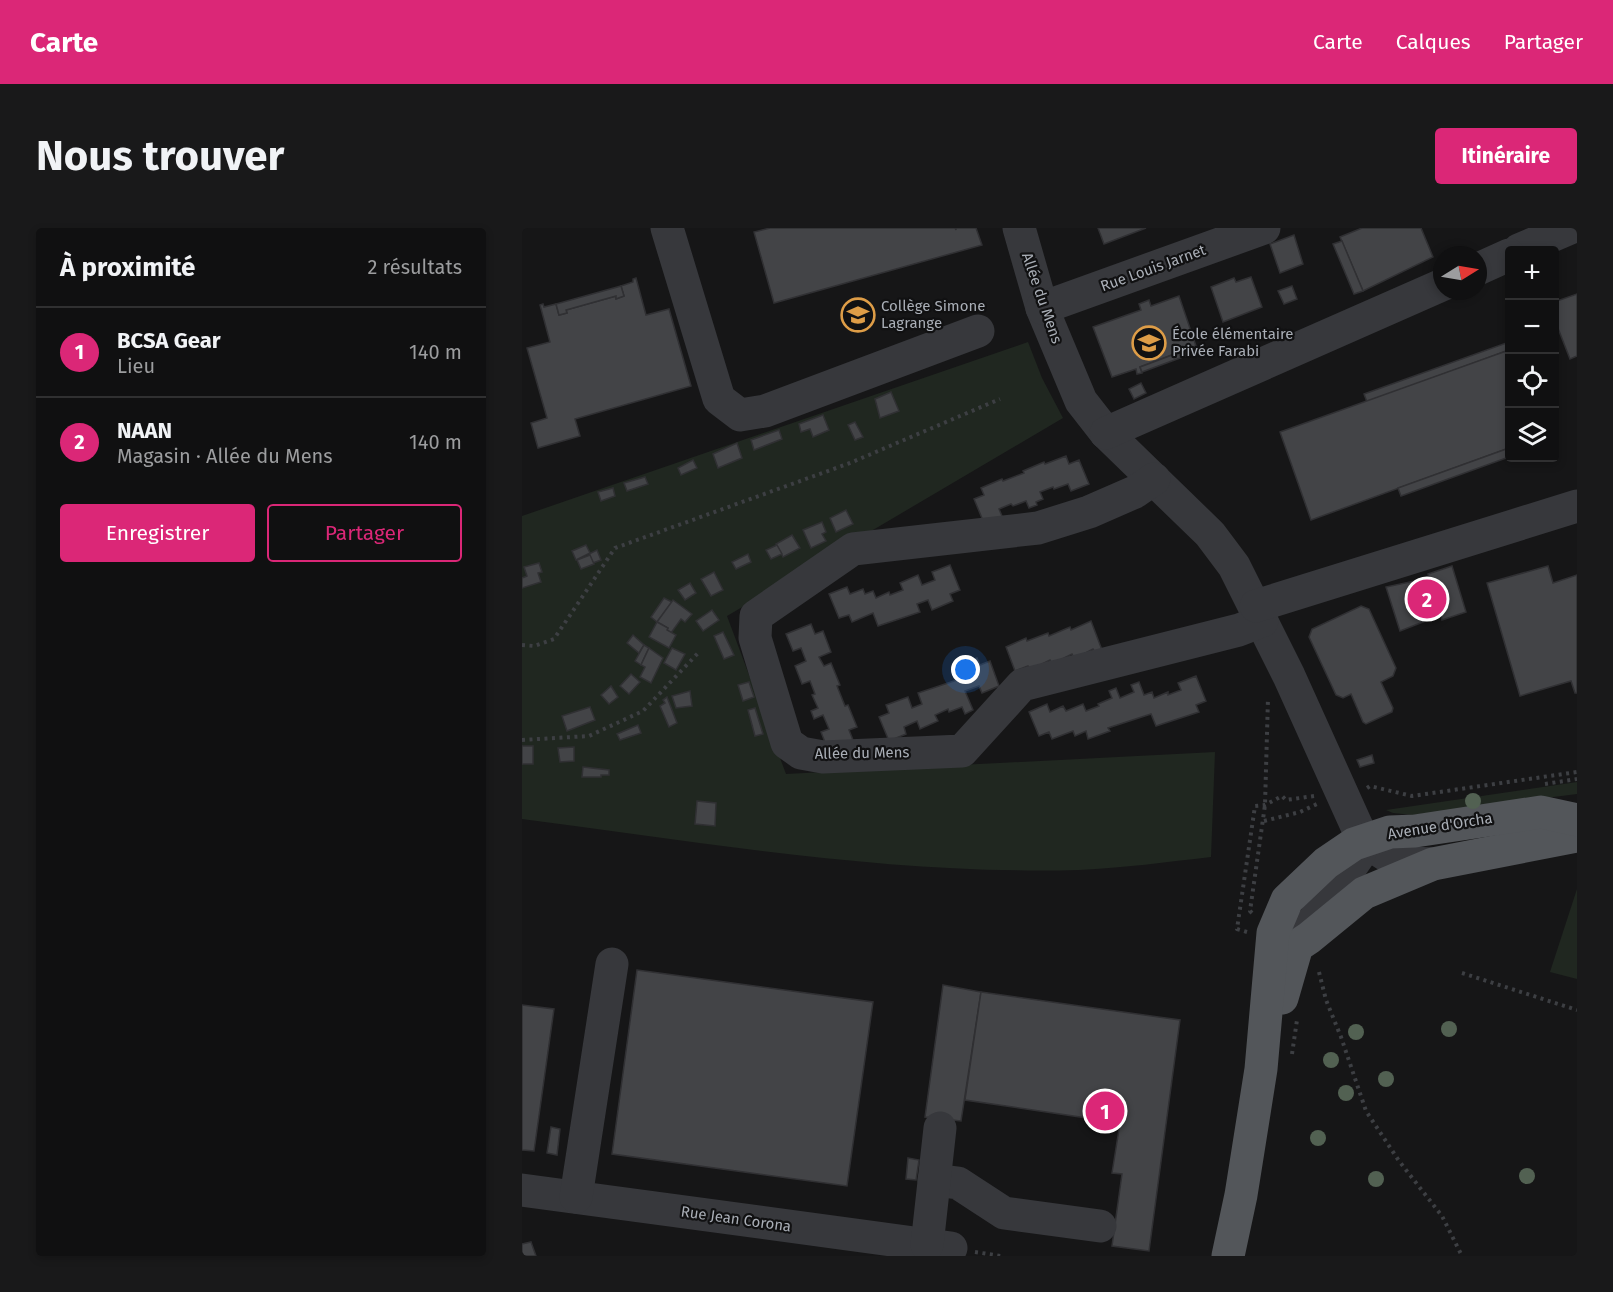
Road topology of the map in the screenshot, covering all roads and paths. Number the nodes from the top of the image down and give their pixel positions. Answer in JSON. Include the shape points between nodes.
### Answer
{"nodes":[{"id":1,"x":667,"y":228,"type":"edge"},
{"id":2,"x":1019,"y":228,"type":"edge"},
{"id":3,"x":1264,"y":228,"type":"edge"},
{"id":4,"x":1570,"y":228,"type":"edge"},
{"id":5,"x":1528,"y":246,"type":"edge"},
{"id":6,"x":1505,"y":257,"type":"edge"},
{"id":7,"x":1487,"y":265,"type":"edge"},
{"id":8,"x":1433,"y":289,"type":"edge"},
{"id":9,"x":1042,"y":308,"type":"junction"},
{"id":10,"x":978,"y":332,"type":"dead end"},
{"id":11,"x":1000,"y":399,"type":"dead end"},
{"id":12,"x":1106,"y":433,"type":"junction"},
{"id":13,"x":1154,"y":479,"type":"junction"},
{"id":14,"x":1577,"y":506,"type":"edge"},
{"id":15,"x":1259,"y":614,"type":"junction"},
{"id":16,"x":522,"y":645,"type":"edge"},
{"id":17,"x":700,"y":651,"type":"dead end"},
{"id":18,"x":1268,"y":690,"type":"dead end"},
{"id":19,"x":522,"y":740,"type":"edge"},
{"id":20,"x":1577,"y":772,"type":"edge"},
{"id":21,"x":1342,"y":795,"type":"junction"},
{"id":22,"x":1577,"y":820,"type":"edge"},
{"id":23,"x":1577,"y":836,"type":"edge"},
{"id":24,"x":1364,"y":840,"type":"junction"},
{"id":25,"x":1433,"y":864,"type":"junction"},
{"id":26,"x":1285,"y":939,"type":"junction"},
{"id":27,"x":612,"y":963,"type":"dead end"},
{"id":28,"x":1462,"y":973,"type":"dead end"},
{"id":29,"x":1577,"y":1010,"type":"edge"},
{"id":30,"x":940,"y":1128,"type":"dead end"},
{"id":31,"x":934,"y":1180,"type":"junction"},
{"id":32,"x":522,"y":1190,"type":"edge"},
{"id":33,"x":576,"y":1197,"type":"junction"},
{"id":34,"x":1100,"y":1226,"type":"dead end"},
{"id":35,"x":1228,"y":1256,"type":"edge"},
{"id":36,"x":1462,"y":1256,"type":"edge"}],
"edges":[{"from":1,"to":10,"type":"street","via":[[718,399],[740,415],[765,411]]},
{"from":2,"to":9,"type":"street","name":"Allée du Mens"},
{"from":3,"to":9,"type":"street","name":"Rue Louis Jarnet"},
{"from":4,"to":5,"type":"street"},
{"from":6,"to":7,"type":"street"},
{"from":8,"to":12,"type":"street"},
{"from":9,"to":12,"type":"street","name":"Allée du Mens","via":[[1081,401]]},
{"from":11,"to":16,"type":"path","via":[[850,463],[615,548],[554,639],[534,646]]},
{"from":12,"to":13,"type":"street","name":"Allée du Mens"},
{"from":13,"to":15,"type":"street","name":"Allée du Mens","via":[[1210,534],[1234,566]]},
{"from":13,"to":15,"type":"street","name":"Allée du Mens","via":[[1089,512],[1038,528],[854,549],[756,616],[755,638],[787,743],[801,753],[822,757],[962,751],[1022,685],[1239,630]]},
{"from":14,"to":15,"type":"street"},
{"from":15,"to":21,"type":"street","name":"Allée du Mens"},
{"from":17,"to":19,"type":"path","via":[[644,711],[589,736]]},
{"from":18,"to":21,"type":"path","via":[[1264,820],[1300,812]]},
{"from":20,"to":21,"type":"path","via":[[1412,796],[1371,786]]},
{"from":21,"to":24,"type":"street","name":"Allée du Mens"},
{"from":22,"to":24,"type":"main road","name":"Avenue d'Orcha","via":[[1541,812],[1390,832]]},
{"from":23,"to":25,"type":"main road"},
{"from":24,"to":25,"type":"street","name":"Allée du Mens","via":[[1389,857]]},
{"from":24,"to":26,"type":"street","via":[[1359,855]]},
{"from":25,"to":26,"type":"main road","via":[[1364,893],[1309,938]]},
{"from":26,"to":35,"type":"main road"},
{"from":26,"to":36,"type":"path","via":[[1318,964],[1326,1000],[1366,1111],[1442,1216]]},
{"from":27,"to":33,"type":"street"},
{"from":28,"to":29,"type":"path"},
{"from":30,"to":31,"type":"street"},
{"from":31,"to":33,"type":"street","name":"Rue Jean Corona","via":[[939,1247]]},
{"from":31,"to":34,"type":"street","via":[[958,1184],[1004,1212]]},
{"from":32,"to":33,"type":"street","name":"Rue Jean Corona"}]}
